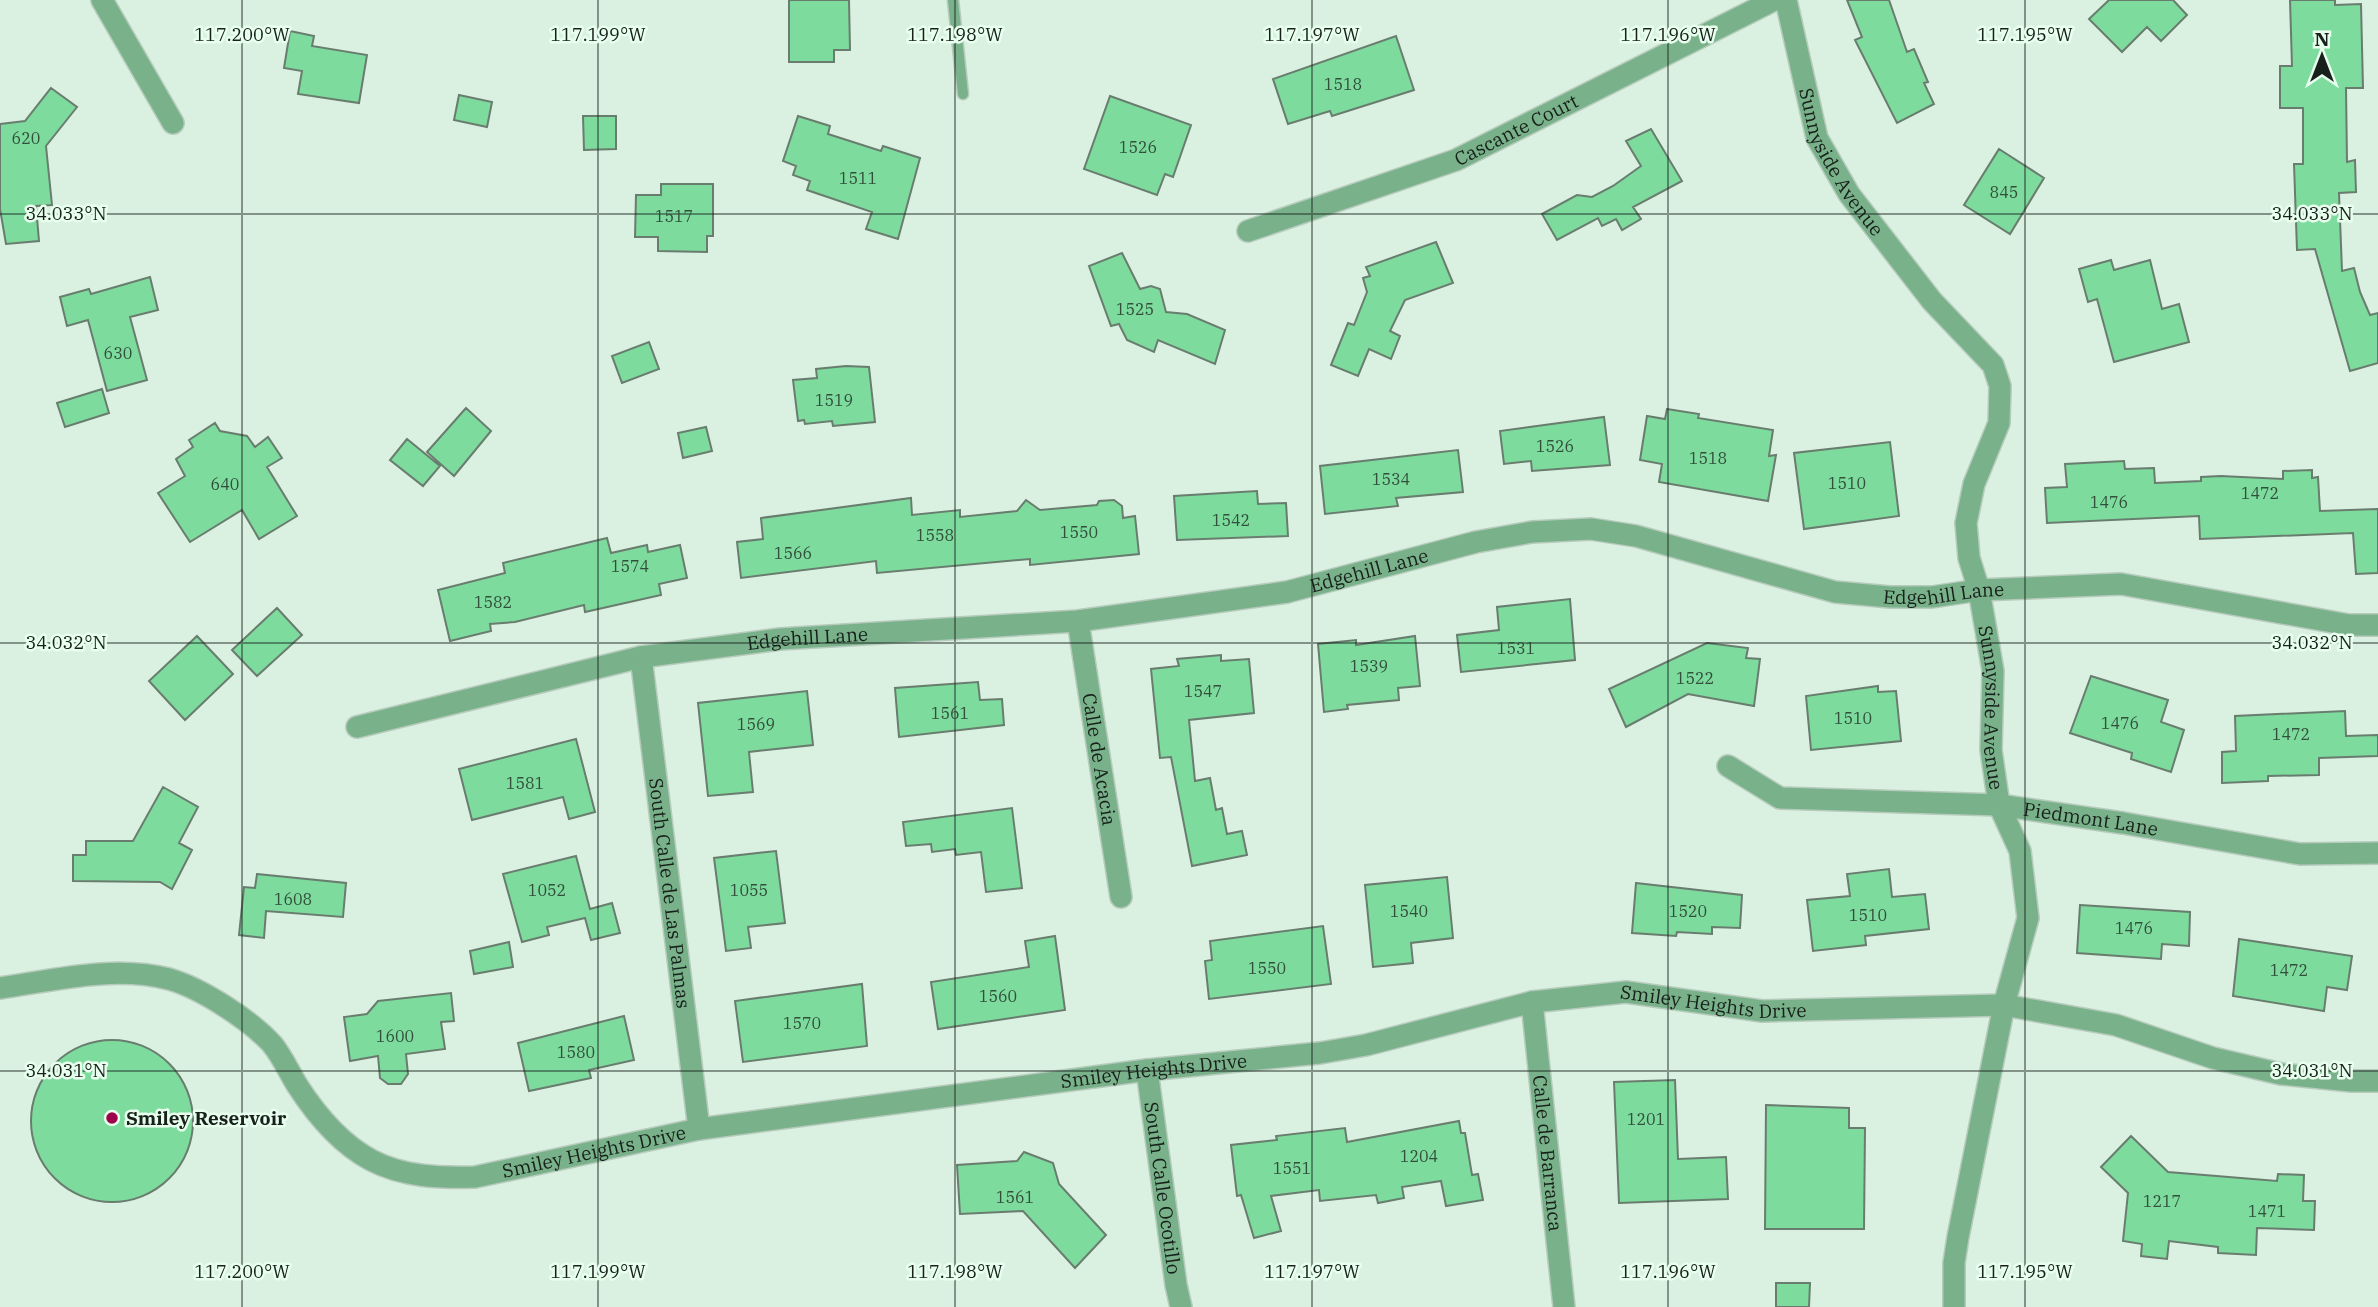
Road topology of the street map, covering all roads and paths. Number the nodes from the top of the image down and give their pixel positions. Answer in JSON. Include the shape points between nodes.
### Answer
{"nodes":[{"id":1,"x":102,"y":0,"type":"edge"},
{"id":2,"x":953,"y":0,"type":"edge"},
{"id":3,"x":1774,"y":0,"type":"edge"},
{"id":4,"x":1786,"y":0,"type":"edge"},
{"id":5,"x":963,"y":94,"type":"dead end"},
{"id":6,"x":173,"y":123,"type":"dead end"},
{"id":7,"x":1248,"y":231,"type":"dead end"},
{"id":8,"x":1979,"y":590,"type":"junction"},
{"id":9,"x":1078,"y":621,"type":"junction"},
{"id":10,"x":2378,"y":625,"type":"edge"},
{"id":11,"x":641,"y":657,"type":"junction"},
{"id":12,"x":357,"y":727,"type":"dead end"},
{"id":13,"x":1728,"y":766,"type":"dead end"},
{"id":14,"x":1999,"y":805,"type":"junction"},
{"id":15,"x":2378,"y":853,"type":"edge"},
{"id":16,"x":1121,"y":897,"type":"dead end"},
{"id":17,"x":0,"y":988,"type":"edge"},
{"id":18,"x":1532,"y":1002,"type":"junction"},
{"id":19,"x":2004,"y":1004,"type":"junction"},
{"id":20,"x":1147,"y":1070,"type":"junction"},
{"id":21,"x":2378,"y":1081,"type":"edge"},
{"id":22,"x":699,"y":1129,"type":"junction"},
{"id":23,"x":1181,"y":1307,"type":"edge"},
{"id":24,"x":1564,"y":1307,"type":"edge"},
{"id":25,"x":1954,"y":1307,"type":"edge"}],
"edges":[{"from":1,"to":6,"type":"street"},
{"from":2,"to":5,"type":"lane"},
{"from":3,"to":7,"type":"street","name":"Cascante Court","via":[[1456,160]]},
{"from":4,"to":8,"type":"street","name":"Sunnyside Avenue","via":[[1817,138],[1849,194],[1932,301],[1993,365],[2000,386],[1999,423],[1975,484],[1966,523],[1969,558]]},
{"from":8,"to":9,"type":"street","name":"Edgehill Lane","via":[[1932,597],[1835,592],[1636,536],[1591,529],[1532,532],[1476,542],[1287,592]]},
{"from":8,"to":10,"type":"street","name":"Edgehill Lane","via":[[2121,584],[2349,625]]},
{"from":8,"to":14,"type":"street","name":"Sunnyside Avenue","via":[[1993,671],[1991,750]]},
{"from":9,"to":11,"type":"street","name":"Edgehill Lane","via":[[780,639]]},
{"from":9,"to":16,"type":"street","name":"Calle de Acacia"},
{"from":11,"to":12,"type":"street","name":"Edgehill Lane"},
{"from":11,"to":22,"type":"street","name":"South Calle de Las Palmas"},
{"from":13,"to":14,"type":"street","name":"Piedmont Lane","via":[[1780,798]]},
{"from":14,"to":15,"type":"street","name":"Piedmont Lane","via":[[2300,854]]},
{"from":14,"to":19,"type":"street","name":"Sunnyside Avenue","via":[[2020,851],[2028,918]]},
{"from":17,"to":22,"type":"street","name":"Smiley Heights Drive","via":[[116,974],[171,980],[197,991],[240,1017],[272,1045],[307,1100],[338,1136],[371,1160],[402,1171],[437,1178],[475,1177]]},
{"from":18,"to":19,"type":"street","name":"Smiley Heights Drive","via":[[1626,992],[1762,1011]]},
{"from":18,"to":20,"type":"street","name":"Smiley Heights Drive","via":[[1366,1045]]},
{"from":18,"to":24,"type":"street","name":"Calle de Barranca"},
{"from":19,"to":21,"type":"street","name":"Smiley Heights Drive","via":[[2116,1025],[2213,1058],[2281,1074]]},
{"from":19,"to":25,"type":"street","name":"Sunnyside Avenue","via":[[1958,1237]]},
{"from":20,"to":22,"type":"street","name":"Smiley Heights Drive"},
{"from":20,"to":23,"type":"street","name":"South Calle Ocotillo"}]}
